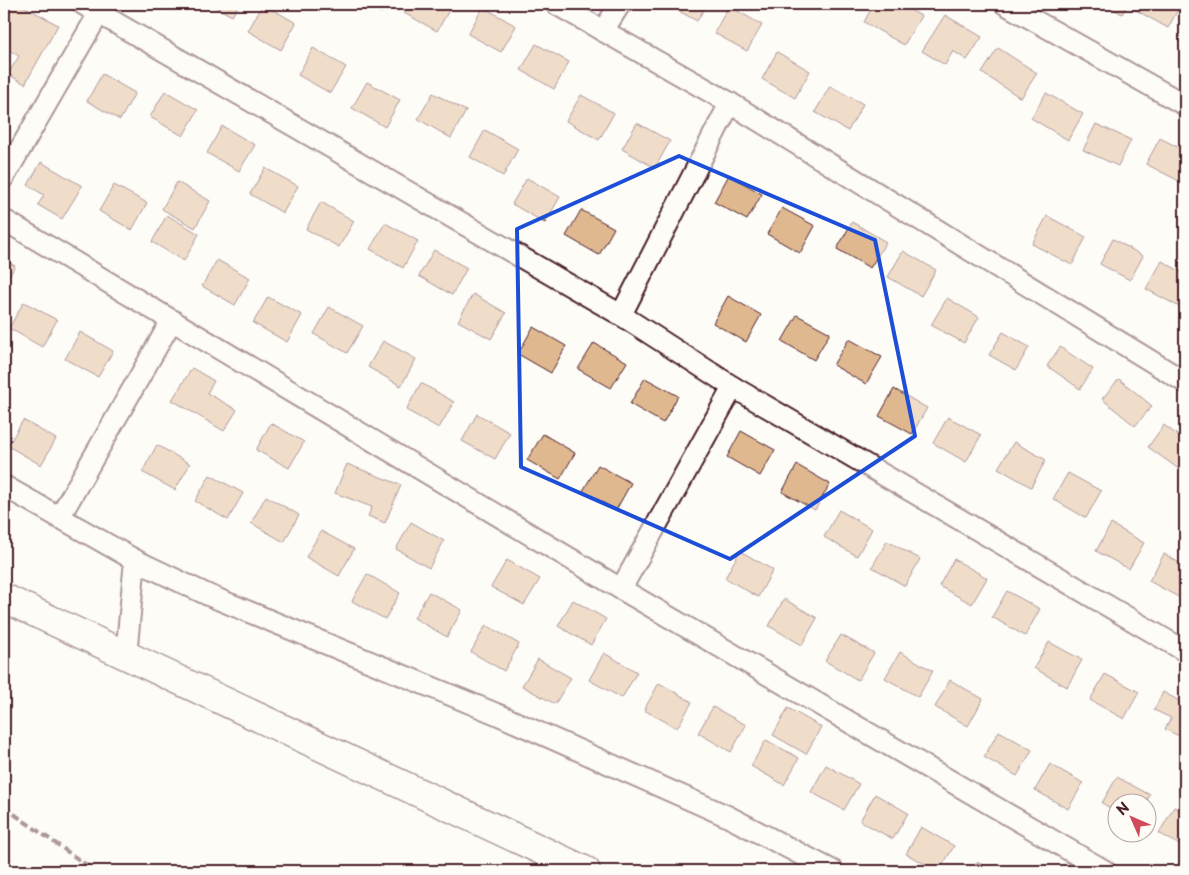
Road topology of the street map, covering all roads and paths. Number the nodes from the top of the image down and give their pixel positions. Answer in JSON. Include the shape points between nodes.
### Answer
{"nodes":[{"id":1,"x":556,"y":4,"type":"edge"},
{"id":2,"x":620,"y":4,"type":"edge"},
{"id":3,"x":1005,"y":4,"type":"edge"},
{"id":4,"x":91,"y":8,"type":"edge"},
{"id":5,"x":603,"y":31,"type":"junction"},
{"id":6,"x":730,"y":103,"type":"junction"},
{"id":7,"x":1185,"y":105,"type":"edge"},
{"id":8,"x":4,"y":177,"type":"edge"},
{"id":9,"x":4,"y":220,"type":"edge"},
{"id":10,"x":621,"y":315,"type":"junction"},
{"id":11,"x":172,"y":320,"type":"junction"},
{"id":12,"x":1185,"y":382,"type":"edge"},
{"id":13,"x":733,"y":387,"type":"junction"},
{"id":14,"x":4,"y":486,"type":"edge"},
{"id":15,"x":59,"y":518,"type":"junction"},
{"id":16,"x":135,"y":560,"type":"junction"},
{"id":17,"x":621,"y":588,"type":"junction"},
{"id":18,"x":4,"y":598,"type":"edge"},
{"id":19,"x":1185,"y":651,"type":"edge"},
{"id":20,"x":126,"y":656,"type":"junction"},
{"id":21,"x":586,"y":871,"type":"edge"},
{"id":22,"x":833,"y":871,"type":"edge"},
{"id":23,"x":1105,"y":871,"type":"edge"}],
"edges":[{"from":1,"to":5,"type":"street"},
{"from":2,"to":5,"type":"street"},
{"from":3,"to":7,"type":"street"},
{"from":4,"to":8,"type":"street"},
{"from":4,"to":10,"type":"street"},
{"from":5,"to":6,"type":"street"},
{"from":6,"to":10,"type":"street"},
{"from":6,"to":12,"type":"street"},
{"from":9,"to":11,"type":"street"},
{"from":10,"to":13,"type":"street"},
{"from":11,"to":15,"type":"street"},
{"from":11,"to":17,"type":"street"},
{"from":13,"to":17,"type":"street"},
{"from":13,"to":19,"type":"street"},
{"from":14,"to":15,"type":"street"},
{"from":15,"to":16,"type":"street"},
{"from":16,"to":20,"type":"street"},
{"from":16,"to":22,"type":"street","via":[[208,595],[499,715],[718,812]]},
{"from":17,"to":23,"type":"street"},
{"from":18,"to":20,"type":"street"},
{"from":20,"to":21,"type":"street"}]}
